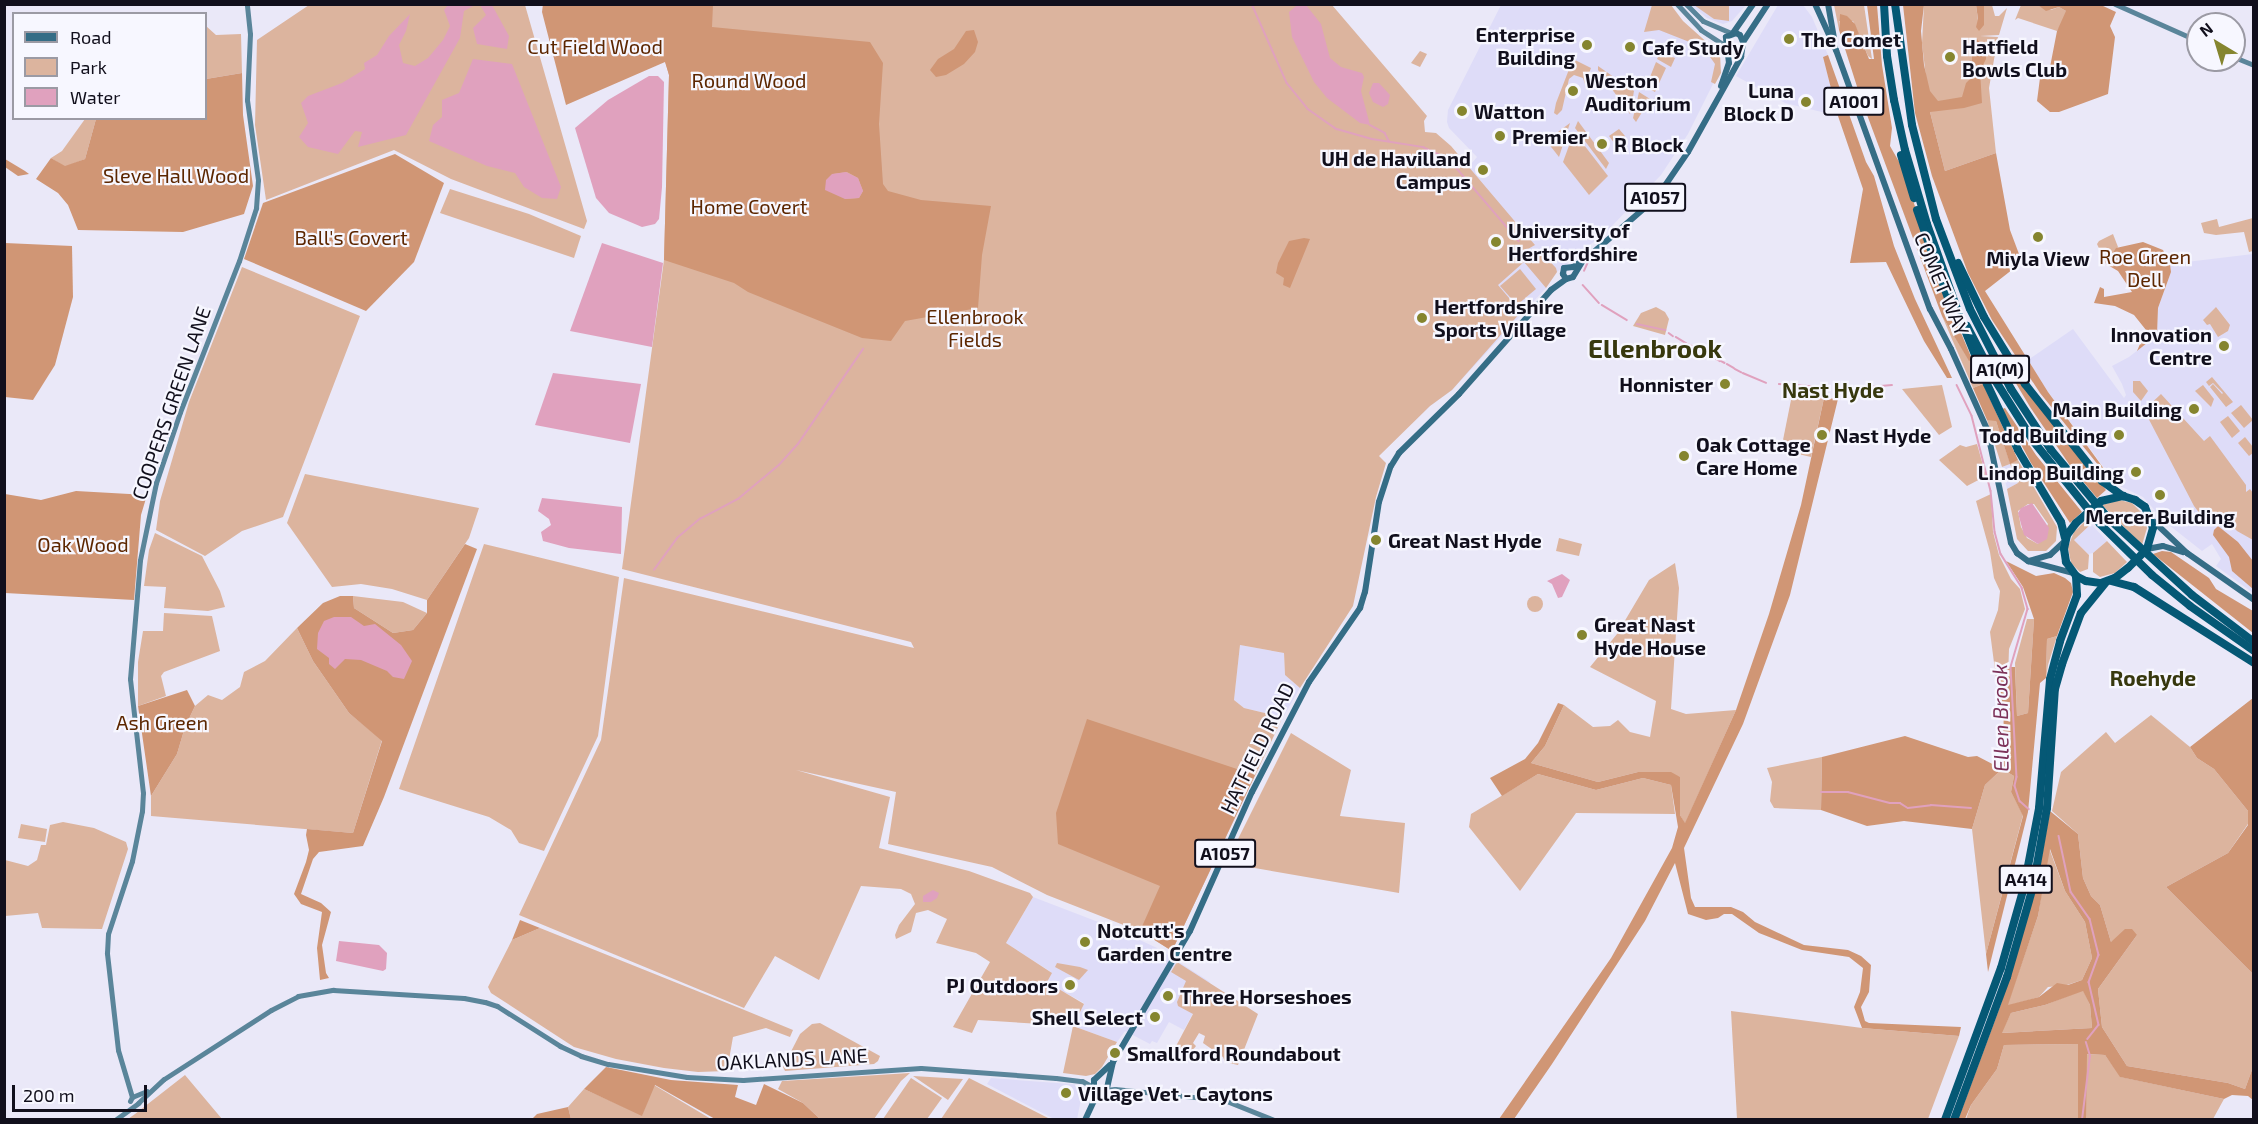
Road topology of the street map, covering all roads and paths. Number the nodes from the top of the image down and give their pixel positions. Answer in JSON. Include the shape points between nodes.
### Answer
{"nodes":[{"id":1,"x":247,"y":4,"type":"edge"},
{"id":2,"x":1677,"y":4,"type":"edge"},
{"id":3,"x":1686,"y":4,"type":"edge"},
{"id":4,"x":1753,"y":4,"type":"edge"},
{"id":5,"x":1768,"y":4,"type":"edge"},
{"id":6,"x":1815,"y":4,"type":"edge"},
{"id":7,"x":1828,"y":4,"type":"edge"},
{"id":8,"x":1884,"y":4,"type":"edge"},
{"id":9,"x":1895,"y":4,"type":"edge"},
{"id":10,"x":2115,"y":4,"type":"edge"},
{"id":11,"x":1732,"y":33,"type":"junction"},
{"id":12,"x":2186,"y":36,"type":"edge"},
{"id":13,"x":1742,"y":45,"type":"junction"},
{"id":14,"x":1727,"y":47,"type":"junction"},
{"id":15,"x":1836,"y":50,"type":"junction"},
{"id":16,"x":1887,"y":56,"type":"junction"},
{"id":17,"x":1719,"y":92,"type":"junction"},
{"id":18,"x":1931,"y":198,"type":"junction"},
{"id":19,"x":1942,"y":267,"type":"junction"},
{"id":20,"x":1574,"y":269,"type":"junction"},
{"id":21,"x":1565,"y":276,"type":"junction"},
{"id":22,"x":1970,"y":345,"type":"junction"},
{"id":23,"x":2123,"y":496,"type":"junction"},
{"id":24,"x":2151,"y":518,"type":"junction"},
{"id":25,"x":2065,"y":540,"type":"junction"},
{"id":26,"x":2147,"y":549,"type":"junction"},
{"id":27,"x":2187,"y":554,"type":"junction"},
{"id":28,"x":2028,"y":561,"type":"junction"},
{"id":29,"x":2075,"y":574,"type":"junction"},
{"id":30,"x":2109,"y":581,"type":"junction"},
{"id":31,"x":2253,"y":600,"type":"edge"},
{"id":32,"x":2253,"y":642,"type":"edge"},
{"id":33,"x":2253,"y":651,"type":"edge"},
{"id":34,"x":2253,"y":663,"type":"edge"},
{"id":35,"x":1113,"y":1062,"type":"junction"},
{"id":36,"x":1097,"y":1078,"type":"junction"},
{"id":37,"x":1082,"y":1082,"type":"junction"},
{"id":38,"x":1105,"y":1087,"type":"junction"},
{"id":39,"x":1093,"y":1088,"type":"junction"},
{"id":40,"x":134,"y":1100,"type":"junction"},
{"id":41,"x":1094,"y":1101,"type":"junction"},
{"id":42,"x":115,"y":1119,"type":"edge"},
{"id":43,"x":1085,"y":1119,"type":"edge"},
{"id":44,"x":1274,"y":1119,"type":"edge"},
{"id":45,"x":1945,"y":1119,"type":"edge"},
{"id":46,"x":1954,"y":1119,"type":"edge"}],
"edges":[{"from":1,"to":40,"type":"street","name":"COOPERS GREEN LANE","via":[[247,100],[258,180],[256,208],[176,423],[154,490],[140,560],[129,679],[142,811],[132,861],[108,934],[107,953],[118,1050]]},
{"from":2,"to":14,"type":"street","via":[[1701,30]]},
{"from":3,"to":11,"type":"street","via":[[1703,21]]},
{"from":4,"to":11,"type":"main road"},
{"from":5,"to":13,"type":"main road","number":"A1057"},
{"from":6,"to":15,"type":"main road","name":"COMET WAY","number":"A1001"},
{"from":7,"to":15,"type":"main road","name":"COMET WAY","number":"A1001"},
{"from":8,"to":16,"type":"highway","number":"A1(M)"},
{"from":9,"to":18,"type":"highway","number":"A1(M)","via":[[1912,125]]},
{"from":10,"to":12,"type":"street"},
{"from":11,"to":13,"type":"main road","via":[[1740,35]]},
{"from":11,"to":14,"type":"main road","via":[[1726,39]]},
{"from":13,"to":14,"type":"main road","via":[[1734,51]]},
{"from":13,"to":17,"type":"main road","number":"A1057","via":[[1741,57]]},
{"from":14,"to":17,"type":"main road","number":"A1057","via":[[1728,67]]},
{"from":15,"to":28,"type":"main road","name":"COMET WAY","number":"A1001","via":[[1930,309],[1987,429],[2011,543]]},
{"from":16,"to":19,"type":"highway","number":"A1(M)","via":[[1903,143]]},
{"from":16,"to":22,"type":"highway","via":[[1893,117],[1908,179],[1944,289]]},
{"from":17,"to":20,"type":"main road","number":"A1057","via":[[1688,152],[1664,187],[1648,206]]},
{"from":18,"to":23,"type":"highway","via":[[1966,284],[2009,359],[2102,481]]},
{"from":18,"to":32,"type":"highway","number":"A1(M)","via":[[1946,248],[1981,332],[2011,389],[2051,450],[2076,483],[2137,547]]},
{"from":19,"to":22,"type":"highway"},
{"from":19,"to":33,"type":"highway","number":"A1(M)","via":[[1995,380],[2062,481],[2152,575]]},
{"from":20,"to":21,"type":"main road","number":"A1057","via":[[1573,277]]},
{"from":20,"to":21,"type":"main road","number":"A1057","via":[[1564,268]]},
{"from":21,"to":35,"type":"main road","name":"HATFIELD ROAD","number":"A1057","via":[[1391,466],[1379,502],[1360,608],[1309,682],[1252,792],[1190,931]]},
{"from":22,"to":25,"type":"highway","via":[[2010,435],[2061,522]]},
{"from":23,"to":24,"type":"highway","via":[[2140,503]]},
{"from":23,"to":25,"type":"highway","bridge":true,"via":[[2102,501],[2076,523]]},
{"from":24,"to":26,"type":"highway","via":[[2153,533]]},
{"from":24,"to":27,"type":"main road"},
{"from":25,"to":28,"type":"main road","via":[[2050,555]]},
{"from":25,"to":29,"type":"highway","via":[[2066,562]]},
{"from":26,"to":27,"type":"main road","via":[[2163,546]]},
{"from":26,"to":30,"type":"highway","bridge":true},
{"from":27,"to":31,"type":"main road"},
{"from":28,"to":29,"type":"main road"},
{"from":29,"to":30,"type":"highway","via":[[2091,583]]},
{"from":29,"to":45,"type":"highway","number":"A414","via":[[2077,595],[2050,679],[2040,798],[2024,887],[2001,968]]},
{"from":30,"to":34,"type":"highway","via":[[2134,587]]},
{"from":30,"to":46,"type":"highway","number":"A414","via":[[2081,613],[2062,664],[2055,689],[2047,808],[2033,887],[2007,977]]},
{"from":35,"to":36,"type":"main road","name":"HATFIELD ROAD","number":"A1057"},
{"from":35,"to":38,"type":"main road","name":"HATFIELD ROAD","number":"A1057"},
{"from":36,"to":37,"type":"street","name":"OAKLANDS LANE"},
{"from":36,"to":38,"type":"main road"},
{"from":36,"to":39,"type":"main road"},
{"from":37,"to":39,"type":"street","name":"OAKLANDS LANE"},
{"from":37,"to":40,"type":"street","name":"OAKLANDS LANE","via":[[921,1068],[743,1080],[687,1077],[581,1056],[485,1002],[333,990],[290,1000]]},
{"from":38,"to":39,"type":"main road"},
{"from":38,"to":41,"type":"main road","name":"HATFIELD ROAD","number":"A1057"},
{"from":38,"to":44,"type":"street","via":[[1231,1102]]},
{"from":39,"to":41,"type":"main road"},
{"from":40,"to":42,"type":"street","name":"OAKLANDS LANE"},
{"from":41,"to":43,"type":"main road","name":"HATFIELD ROAD","number":"A1057"}]}
